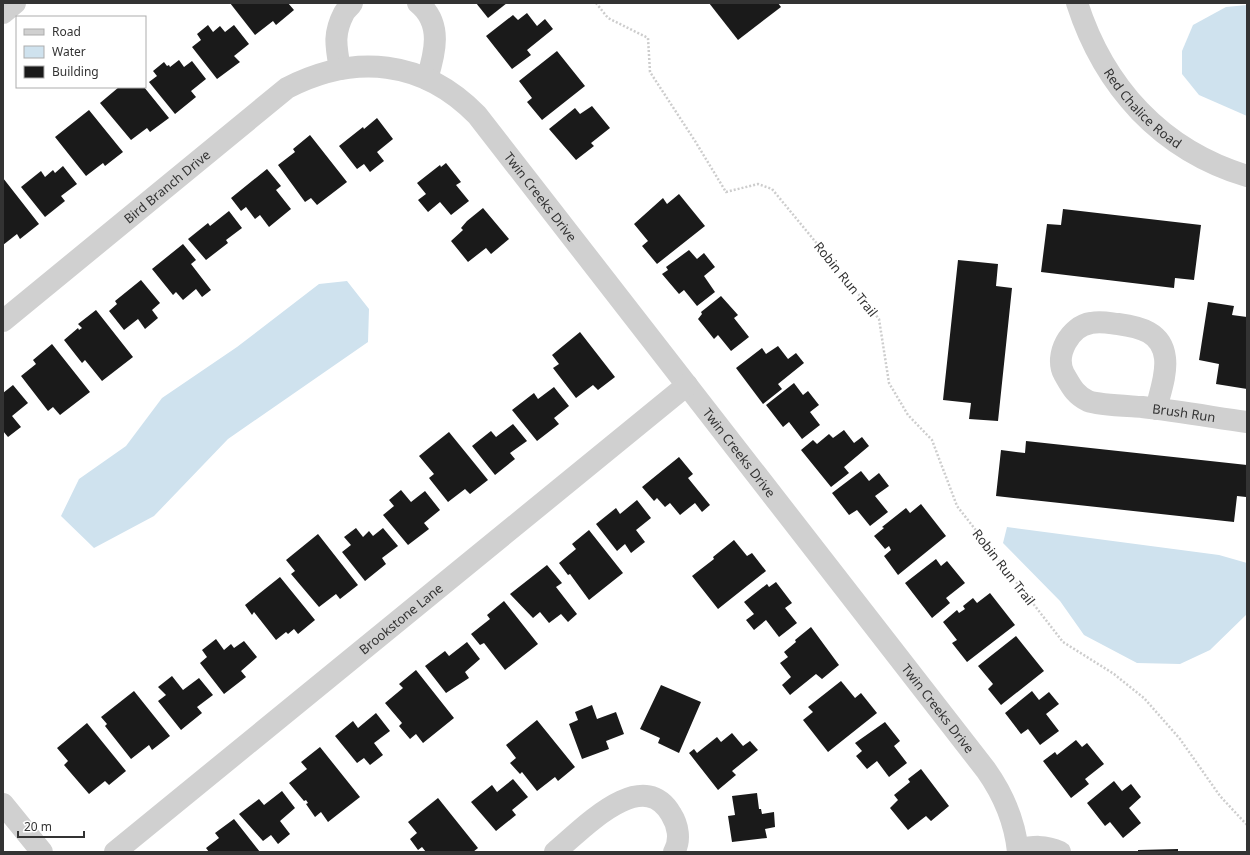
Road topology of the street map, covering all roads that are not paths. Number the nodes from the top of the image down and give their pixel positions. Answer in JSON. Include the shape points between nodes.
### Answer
{"nodes":[{"id":1,"x":15,"y":3,"type":"edge"},
{"id":2,"x":352,"y":3,"type":"edge"},
{"id":3,"x":418,"y":3,"type":"edge"},
{"id":4,"x":1077,"y":3,"type":"edge"},
{"id":5,"x":3,"y":13,"type":"edge"},
{"id":6,"x":383,"y":67,"type":"joint"},
{"id":7,"x":340,"y":69,"type":"junction"},
{"id":8,"x":427,"y":79,"type":"junction"},
{"id":9,"x":1247,"y":176,"type":"edge"},
{"id":10,"x":3,"y":321,"type":"edge"},
{"id":11,"x":687,"y":385,"type":"junction"},
{"id":12,"x":1156,"y":409,"type":"junction"},
{"id":13,"x":1247,"y":422,"type":"edge"},
{"id":14,"x":3,"y":804,"type":"edge"},
{"id":15,"x":1018,"y":851,"type":"edge"},
{"id":16,"x":42,"y":852,"type":"edge"},
{"id":17,"x":115,"y":852,"type":"edge"},
{"id":18,"x":554,"y":852,"type":"edge"},
{"id":19,"x":674,"y":852,"type":"edge"},
{"id":20,"x":1060,"y":852,"type":"edge"}],
"edges":[{"from":1,"to":5,"type":"street"},
{"from":2,"to":7,"type":"street","via":[[336,30],[335,41]]},
{"from":3,"to":8,"type":"street","via":[[431,20],[436,37],[436,50]]},
{"from":4,"to":9,"type":"street","name":"Red Chalice Road","via":[[1100,60],[1138,110],[1161,131],[1196,155],[1224,169]]},
{"from":6,"to":7,"type":"street","name":"Bird Branch Drive"},
{"from":6,"to":8,"type":"street","name":"Twin Creeks Drive","via":[[410,72]]},
{"from":7,"to":10,"type":"street","name":"Bird Branch Drive","via":[[306,79],[287,88]]},
{"from":8,"to":11,"type":"street","name":"Twin Creeks Drive","via":[[454,94],[477,115]]},
{"from":11,"to":15,"type":"street","name":"Twin Creeks Drive","via":[[992,778],[1007,808]]},
{"from":11,"to":17,"type":"street","name":"Brookstone Lane"},
{"from":12,"to":12,"type":"street","name":"Brush Run","via":[[1089,401],[1074,392],[1061,369],[1066,342],[1078,329],[1087,324],[1101,322],[1142,328],[1151,333],[1160,343],[1166,368]]},
{"from":12,"to":13,"type":"street","name":"Brush Run"},
{"from":14,"to":16,"type":"street"},
{"from":15,"to":20,"type":"street","name":"Twin Creeks Drive","via":[[1034,846]]},
{"from":18,"to":19,"type":"street","via":[[613,804],[632,796],[652,798],[669,810],[677,828],[678,840]]}]}
